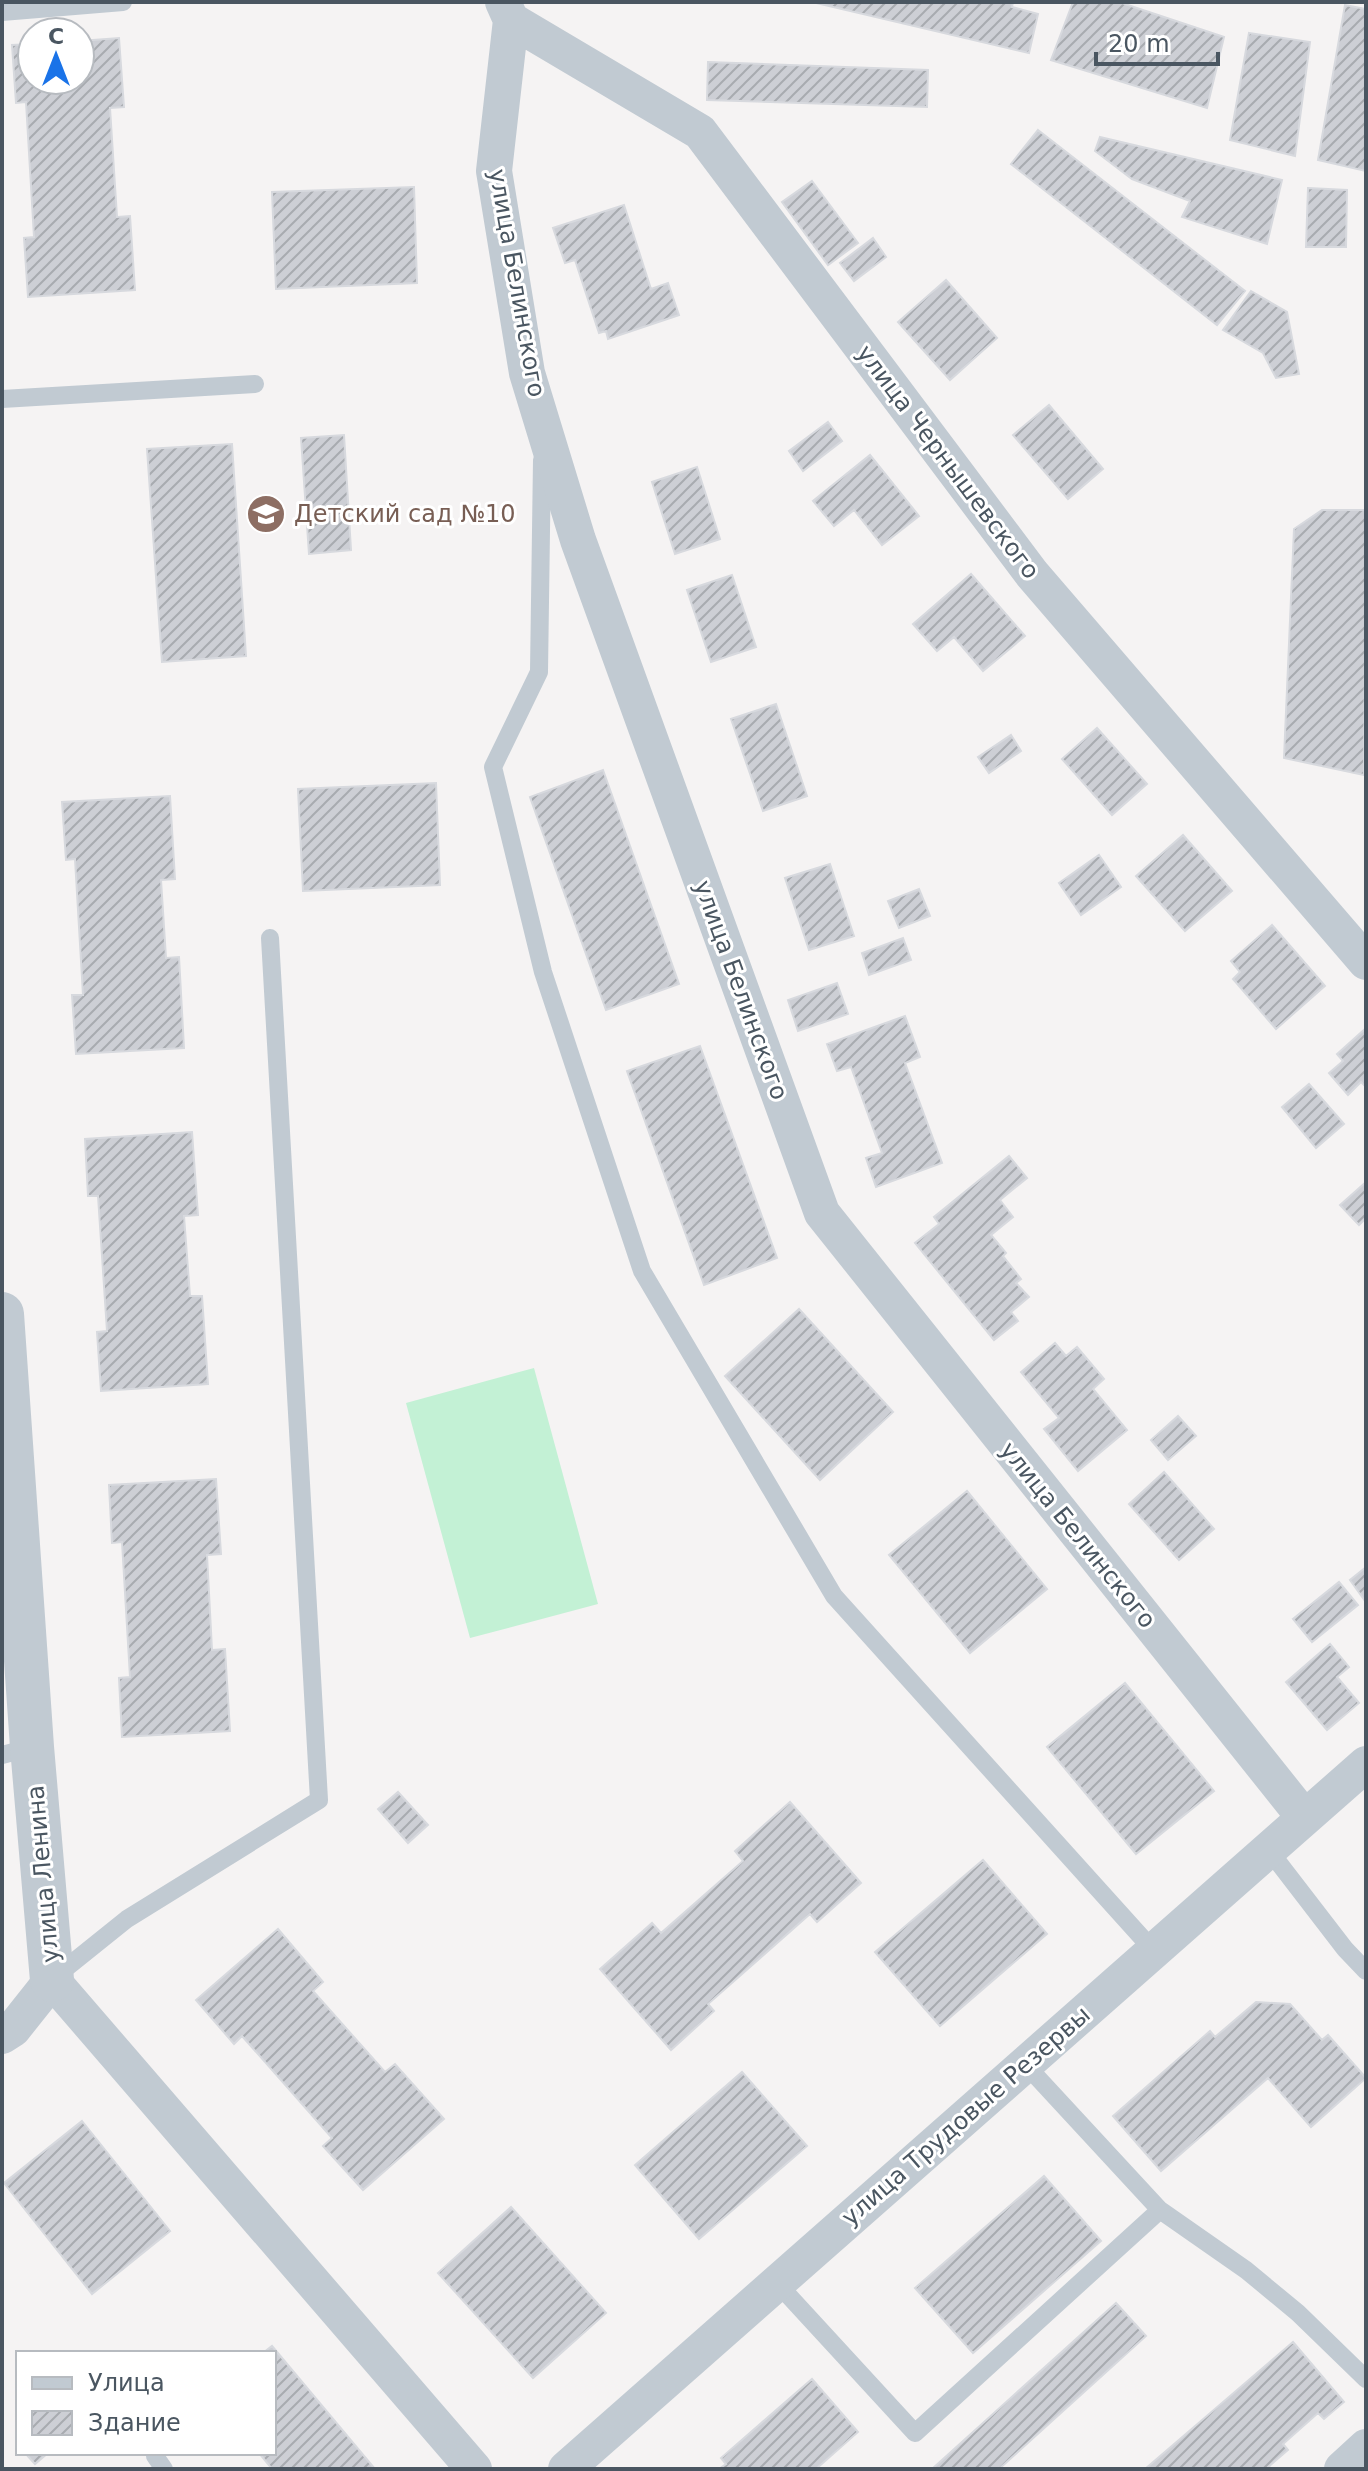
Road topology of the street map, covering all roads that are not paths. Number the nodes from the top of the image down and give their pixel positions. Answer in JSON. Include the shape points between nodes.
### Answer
{"nodes":[{"id":1,"x":123,"y":2,"type":"edge"},
{"id":2,"x":507,"y":11,"type":"edge"},
{"id":3,"x":2,"y":12,"type":"edge"},
{"id":4,"x":255,"y":384,"type":"dead end"},
{"id":5,"x":2,"y":399,"type":"edge"},
{"id":6,"x":543,"y":425,"type":"junction"},
{"id":7,"x":270,"y":938,"type":"dead end"},
{"id":8,"x":1366,"y":962,"type":"edge"},
{"id":9,"x":2,"y":1314,"type":"edge"},
{"id":10,"x":5,"y":1404,"type":"edge"},
{"id":11,"x":17,"y":1751,"type":"edge"},
{"id":12,"x":1366,"y":1764,"type":"edge"},
{"id":13,"x":1304,"y":1817,"type":"junction"},
{"id":14,"x":1268,"y":1849,"type":"junction"},
{"id":15,"x":1154,"y":1951,"type":"junction"},
{"id":16,"x":1366,"y":1971,"type":"edge"},
{"id":17,"x":52,"y":1980,"type":"junction"},
{"id":18,"x":2,"y":2036,"type":"edge"},
{"id":19,"x":1025,"y":2064,"type":"junction"},
{"id":20,"x":1160,"y":2210,"type":"junction"},
{"id":21,"x":777,"y":2283,"type":"junction"},
{"id":22,"x":1366,"y":2379,"type":"edge"},
{"id":23,"x":1366,"y":2447,"type":"edge"},
{"id":24,"x":474,"y":2469,"type":"edge"},
{"id":25,"x":566,"y":2469,"type":"edge"},
{"id":26,"x":1342,"y":2469,"type":"edge"}],
"edges":[{"from":1,"to":3,"type":"lane"},
{"from":2,"to":6,"type":"street","name":"улица Белинского","via":[[494,171],[527,373]]},
{"from":2,"to":8,"type":"street","name":"улица Чернышевского","via":[[700,132],[1032,574]]},
{"from":4,"to":5,"type":"lane"},
{"from":6,"to":13,"type":"street","name":"улица Белинского","via":[[578,540],[822,1213]]},
{"from":6,"to":15,"type":"lane","via":[[539,672],[493,767],[543,972],[642,1271],[834,1596]]},
{"from":7,"to":17,"type":"lane","via":[[319,1800],[127,1919]]},
{"from":9,"to":10,"type":"street","name":"улица Ленина"},
{"from":10,"to":11,"type":"street","name":"улица Ленина"},
{"from":11,"to":17,"type":"street","name":"улица Ленина"},
{"from":12,"to":13,"type":"street","name":"улица Трудовые Резервы"},
{"from":13,"to":14,"type":"street","name":"улица Трудовые Резервы"},
{"from":14,"to":15,"type":"street","name":"улица Трудовые Резервы"},
{"from":14,"to":16,"type":"lane"},
{"from":15,"to":19,"type":"street","name":"улица Трудовые Резервы"},
{"from":17,"to":18,"type":"street"},
{"from":17,"to":24,"type":"street","name":"улица Ленина"},
{"from":19,"to":20,"type":"lane"},
{"from":19,"to":21,"type":"street","name":"улица Трудовые Резервы"},
{"from":20,"to":21,"type":"lane","via":[[915,2433]]},
{"from":20,"to":22,"type":"lane","via":[[1246,2270]]},
{"from":21,"to":25,"type":"street","name":"улица Трудовые Резервы"},
{"from":23,"to":26,"type":"street"}]}
